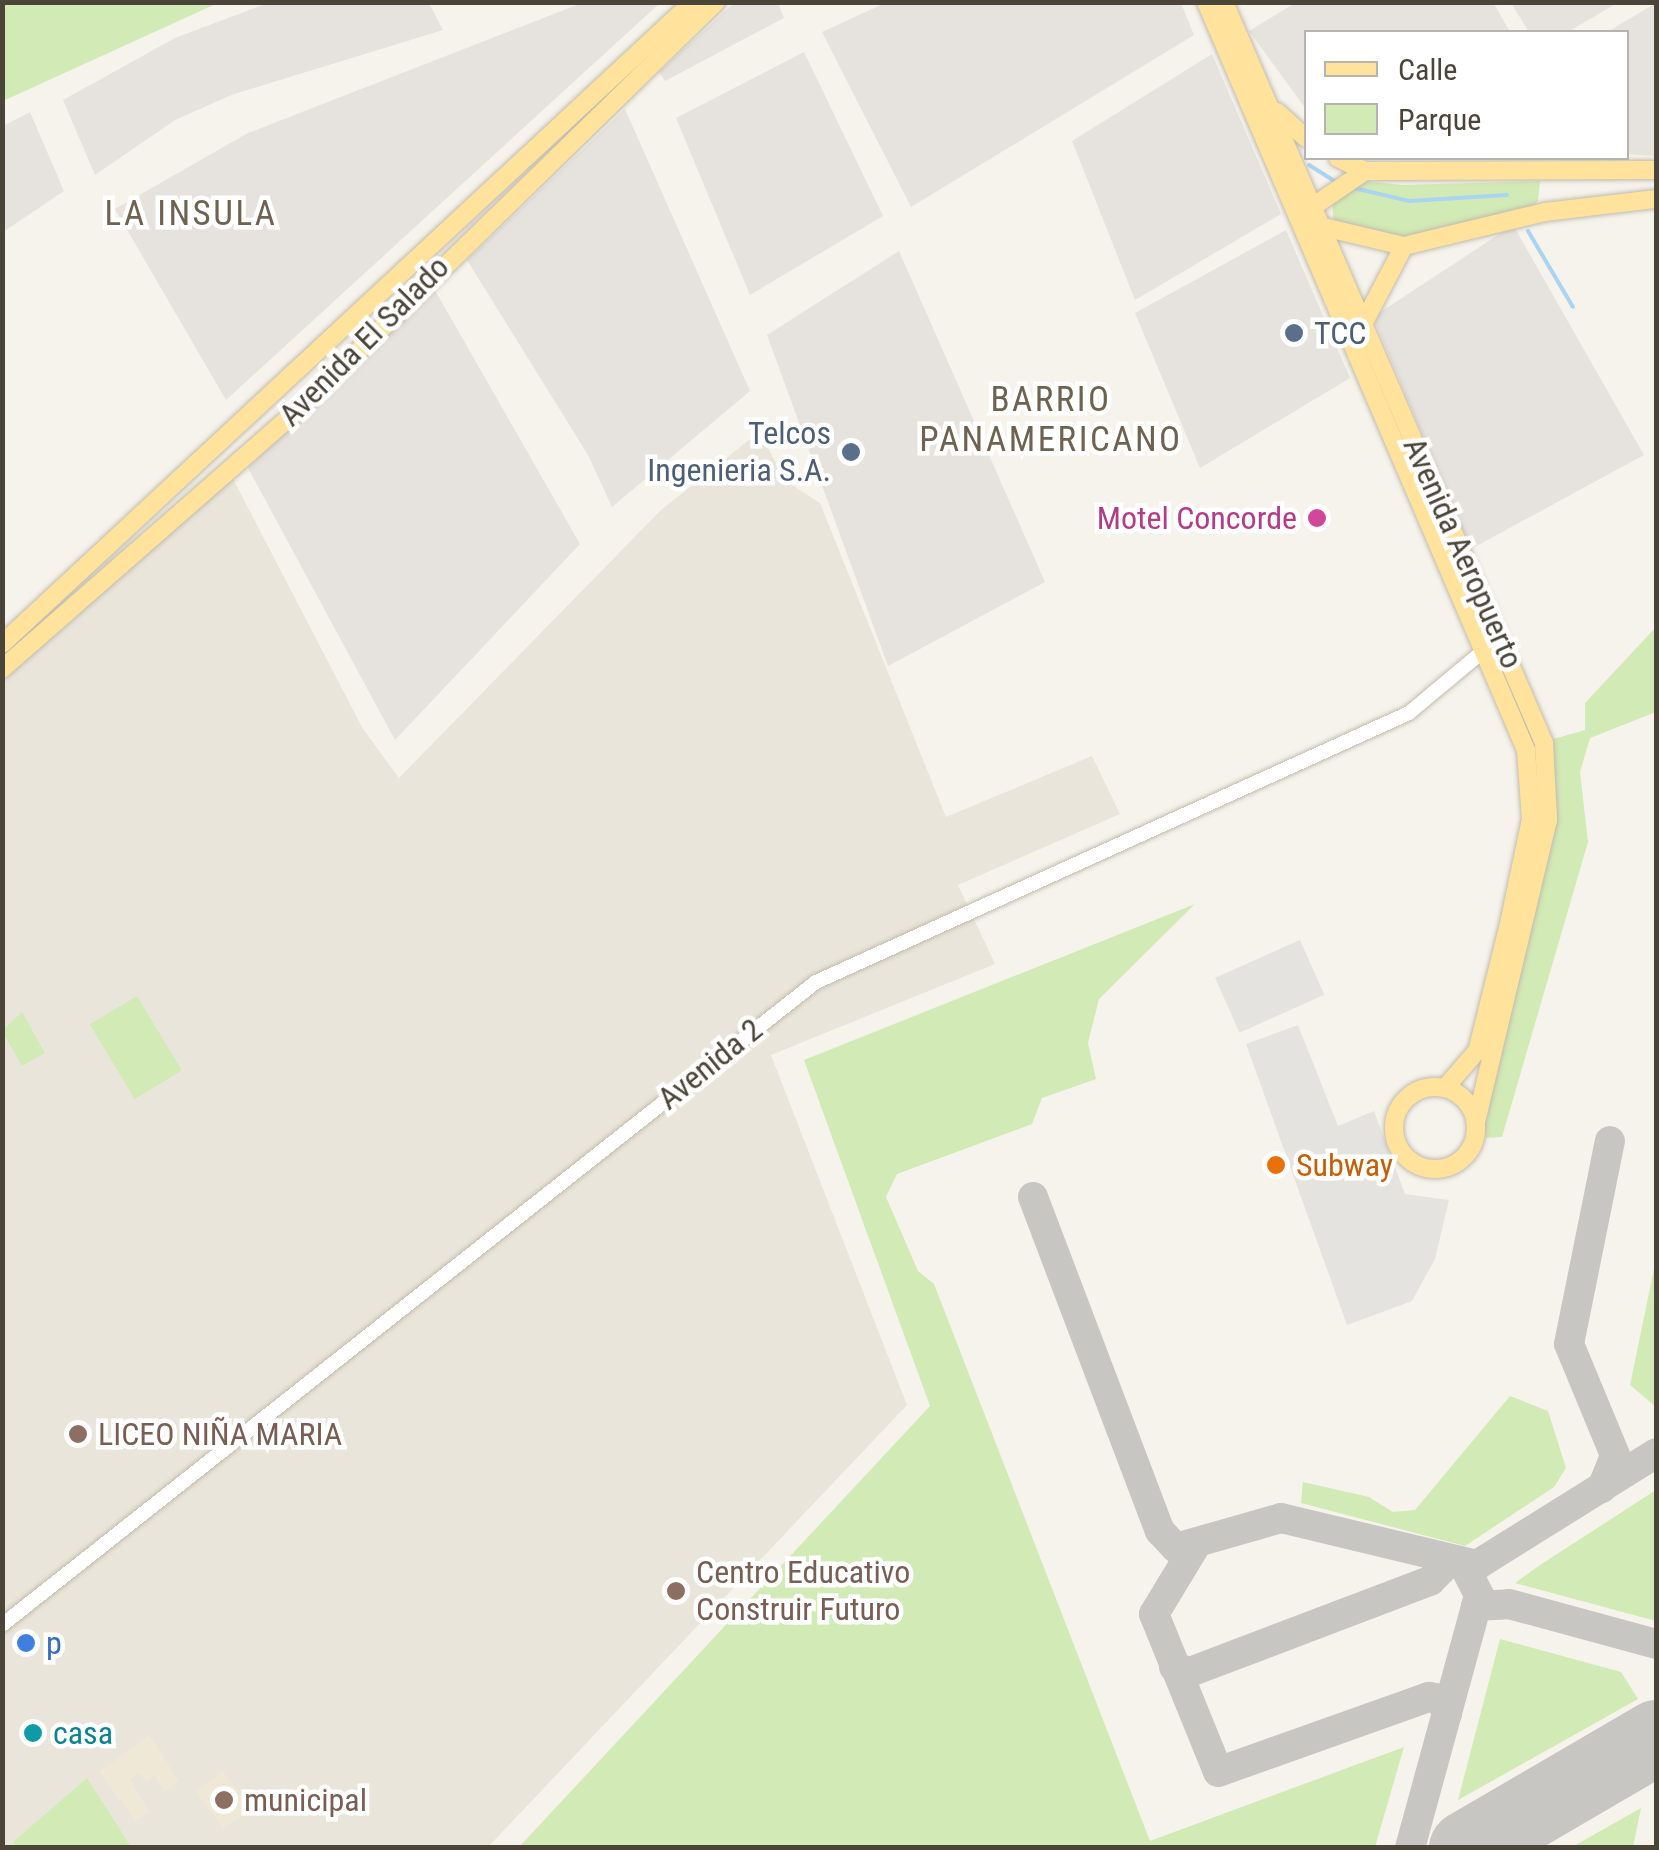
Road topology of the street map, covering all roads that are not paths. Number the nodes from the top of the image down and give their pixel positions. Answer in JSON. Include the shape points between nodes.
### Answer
{"nodes":[{"id":1,"x":693,"y":2,"type":"edge"},
{"id":2,"x":716,"y":2,"type":"edge"},
{"id":3,"x":1215,"y":4,"type":"edge"},
{"id":4,"x":1268,"y":104,"type":"junction"},
{"id":5,"x":1304,"y":136,"type":"edge"},
{"id":6,"x":1340,"y":160,"type":"edge"},
{"id":7,"x":1656,"y":170,"type":"edge"},
{"id":8,"x":1358,"y":174,"type":"junction"},
{"id":9,"x":1656,"y":198,"type":"edge"},
{"id":10,"x":1311,"y":206,"type":"junction"},
{"id":11,"x":1322,"y":228,"type":"junction"},
{"id":12,"x":1404,"y":246,"type":"junction"},
{"id":13,"x":1363,"y":324,"type":"junction"},
{"id":14,"x":2,"y":644,"type":"edge"},
{"id":15,"x":1492,"y":644,"type":"junction"},
{"id":16,"x":2,"y":668,"type":"edge"},
{"id":17,"x":1445,"y":1088,"type":"junction"},
{"id":18,"x":1476,"y":1123,"type":"junction"},
{"id":19,"x":2,"y":1626,"type":"edge"}],
"edges":[{"from":1,"to":14,"type":"main road","name":"Avenida El Salado"},
{"from":2,"to":16,"type":"main road","name":"Avenida El Salado","via":[[302,407]]},
{"from":3,"to":4,"type":"main road","name":"Avenida Aeropuerto"},
{"from":3,"to":10,"type":"main road","name":"Avenida Aeropuerto"},
{"from":4,"to":5,"type":"main road"},
{"from":4,"to":10,"type":"main road","name":"Avenida Aeropuerto"},
{"from":6,"to":8,"type":"main road"},
{"from":7,"to":8,"type":"main road"},
{"from":8,"to":10,"type":"main road"},
{"from":9,"to":12,"type":"main road","via":[[1545,212]]},
{"from":10,"to":11,"type":"main road"},
{"from":10,"to":15,"type":"main road","name":"Avenida Aeropuerto"},
{"from":11,"to":12,"type":"main road"},
{"from":11,"to":13,"type":"main road","name":"Avenida Aeropuerto"},
{"from":12,"to":13,"type":"main road"},
{"from":13,"to":15,"type":"main road","name":"Avenida Aeropuerto"},
{"from":15,"to":17,"type":"main road","name":"Avenida Aeropuerto","via":[[1526,750],[1532,819],[1477,1051]]},
{"from":15,"to":18,"type":"main road","name":"Avenida Aeropuerto","via":[[1544,743],[1550,798]]},
{"from":15,"to":19,"type":"street","name":"Avenida 2","via":[[1409,713],[816,982]]},
{"from":17,"to":18,"type":"main road","via":[[1466,1101]]},
{"from":17,"to":18,"type":"main road","via":[[1422,1089],[1401,1104],[1394,1129],[1403,1153],[1425,1167],[1450,1166],[1470,1150]]}]}
